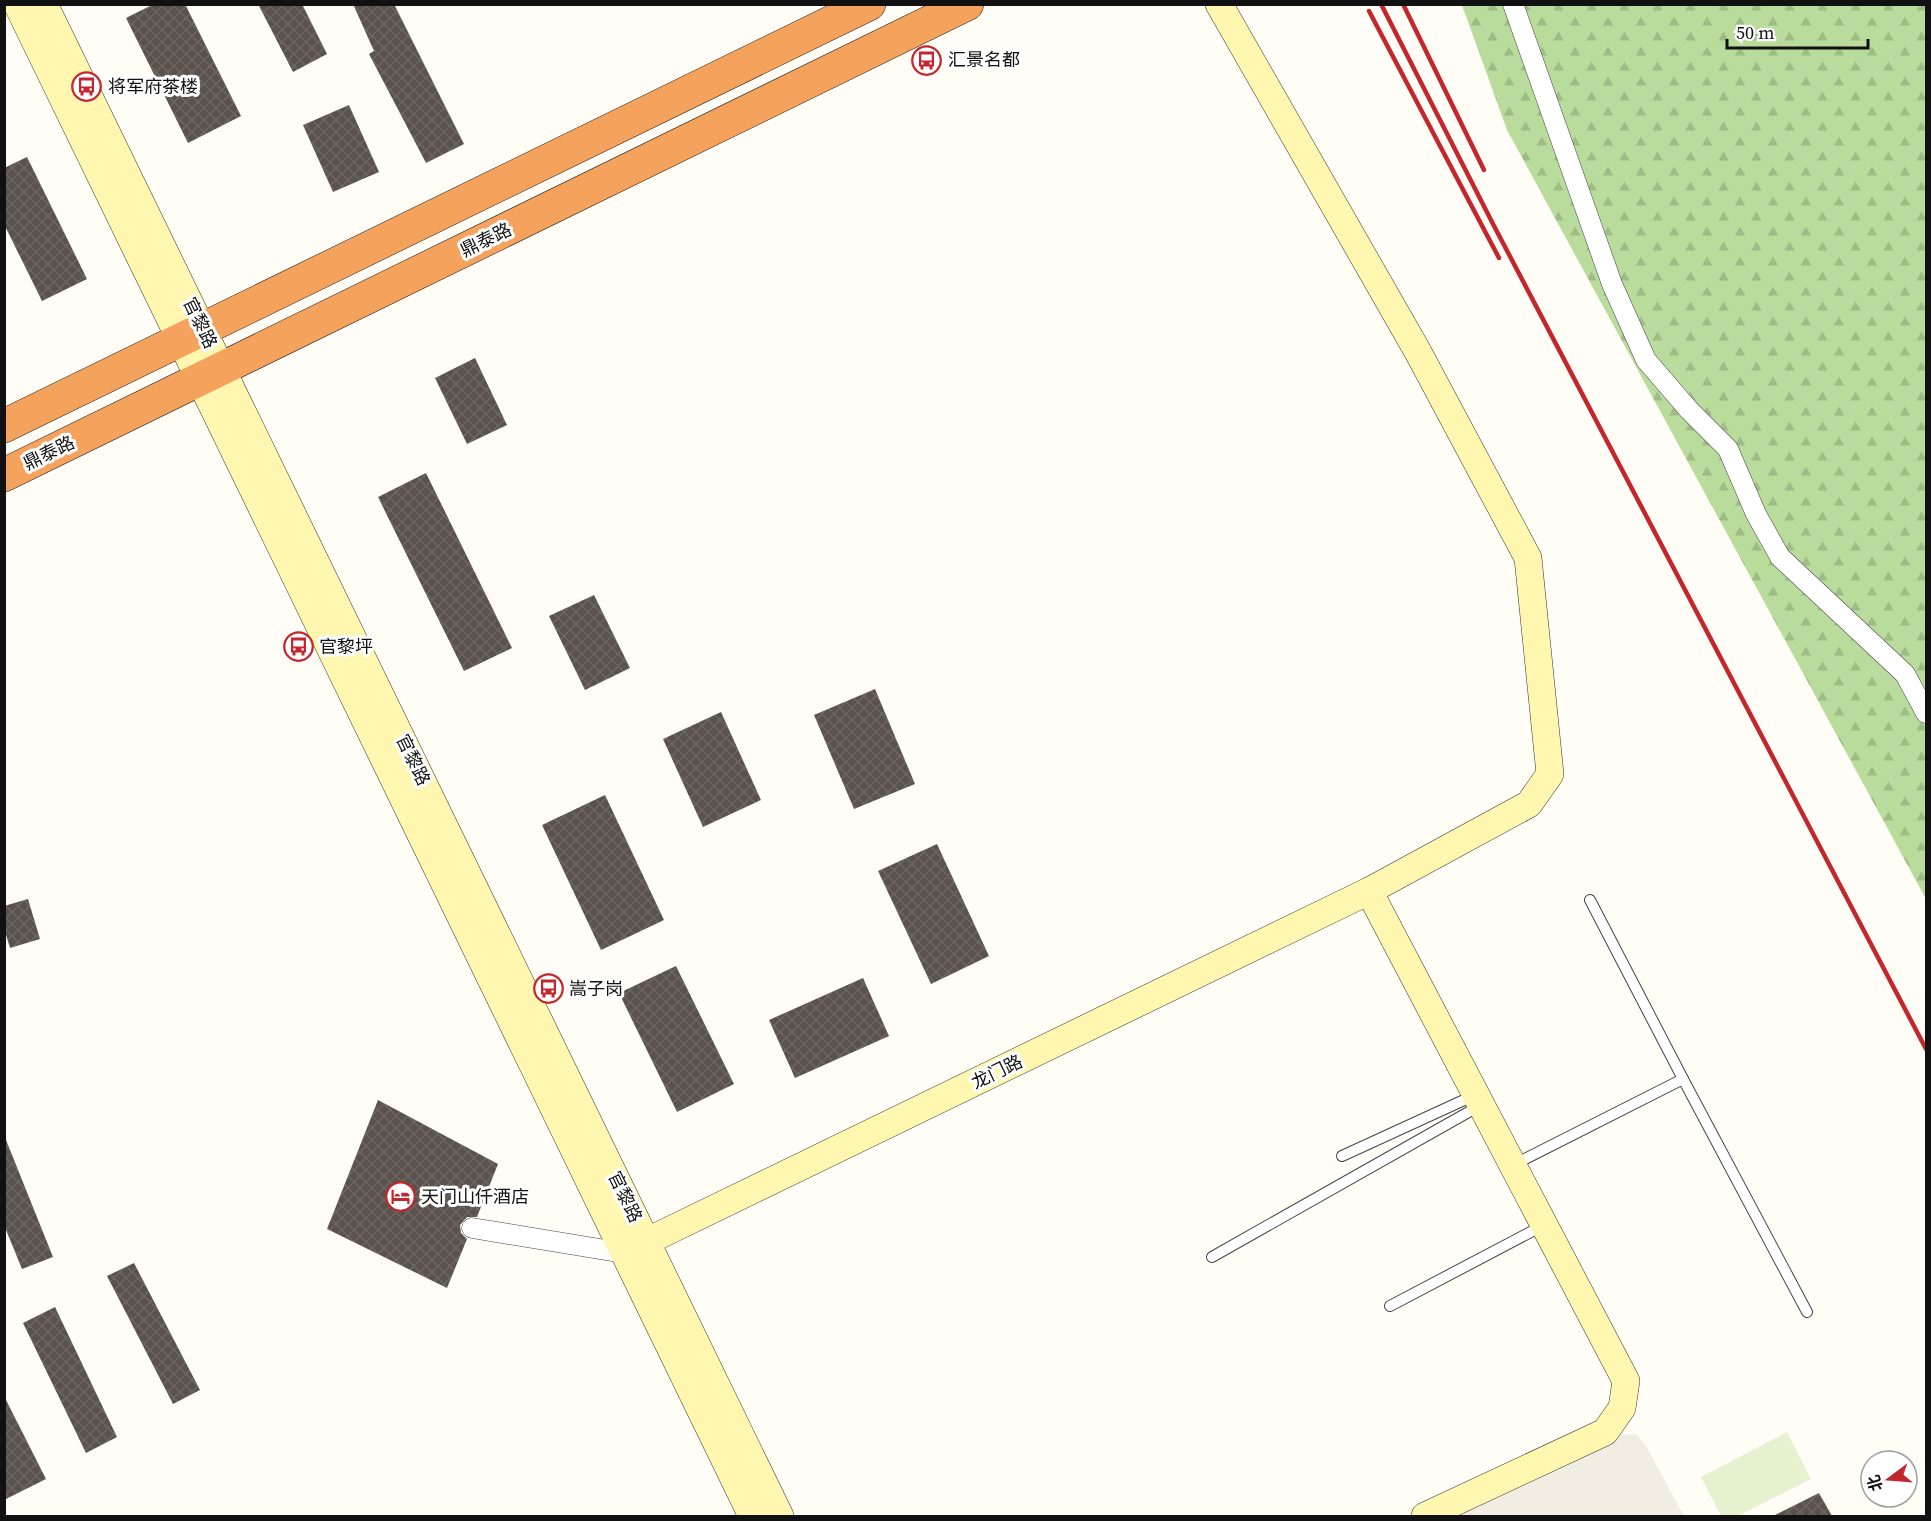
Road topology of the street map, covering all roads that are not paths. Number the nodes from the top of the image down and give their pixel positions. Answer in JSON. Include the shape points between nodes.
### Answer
{"nodes":[{"id":1,"x":18,"y":4,"type":"edge"},
{"id":2,"x":44,"y":4,"type":"edge"},
{"id":3,"x":869,"y":4,"type":"edge"},
{"id":4,"x":967,"y":4,"type":"edge"},
{"id":5,"x":1219,"y":4,"type":"edge"},
{"id":6,"x":1513,"y":4,"type":"edge"},
{"id":7,"x":192,"y":333,"type":"junction"},
{"id":8,"x":211,"y":374,"type":"junction"},
{"id":9,"x":4,"y":426,"type":"edge"},
{"id":10,"x":4,"y":475,"type":"edge"},
{"id":11,"x":1926,"y":712,"type":"edge"},
{"id":12,"x":1370,"y":891,"type":"junction"},
{"id":13,"x":1590,"y":900,"type":"dead end"},
{"id":14,"x":1683,"y":1078,"type":"junction"},
{"id":15,"x":1478,"y":1100,"type":"junction"},
{"id":16,"x":1342,"y":1156,"type":"dead end"},
{"id":17,"x":1513,"y":1165,"type":"junction"},
{"id":18,"x":1544,"y":1225,"type":"junction"},
{"id":19,"x":472,"y":1228,"type":"dead end"},
{"id":20,"x":635,"y":1247,"type":"junction"},
{"id":21,"x":1212,"y":1257,"type":"dead end"},
{"id":22,"x":1390,"y":1306,"type":"dead end"},
{"id":23,"x":1807,"y":1312,"type":"dead end"},
{"id":24,"x":752,"y":1516,"type":"edge"},
{"id":25,"x":780,"y":1516,"type":"edge"},
{"id":26,"x":1425,"y":1516,"type":"edge"}],
"edges":[{"from":1,"to":7,"type":"street","name":"官黎路"},
{"from":2,"to":7,"type":"street","name":"官黎路"},
{"from":3,"to":7,"type":"highway"},
{"from":4,"to":8,"type":"highway","name":"鼎泰路"},
{"from":5,"to":12,"type":"street","name":"龙门路","via":[[1418,352],[1528,558],[1550,774],[1529,804]]},
{"from":6,"to":11,"type":"street","via":[[1612,284],[1646,360],[1728,449],[1756,514],[1780,556],[1905,674]]},
{"from":7,"to":8,"type":"street","name":"官黎路"},
{"from":7,"to":9,"type":"highway"},
{"from":8,"to":10,"type":"highway","name":"鼎泰路"},
{"from":8,"to":20,"type":"street","name":"官黎路"},
{"from":12,"to":15,"type":"street"},
{"from":12,"to":20,"type":"street","name":"龙门路"},
{"from":13,"to":14,"type":"lane"},
{"from":14,"to":17,"type":"lane"},
{"from":14,"to":23,"type":"lane"},
{"from":15,"to":16,"type":"lane"},
{"from":15,"to":17,"type":"street"},
{"from":15,"to":21,"type":"lane"},
{"from":17,"to":18,"type":"street"},
{"from":18,"to":22,"type":"lane"},
{"from":18,"to":26,"type":"street","via":[[1626,1381],[1622,1408],[1605,1432]]},
{"from":19,"to":20,"type":"street"},
{"from":20,"to":24,"type":"street","name":"官黎路"},
{"from":20,"to":25,"type":"street","name":"官黎路"}]}
